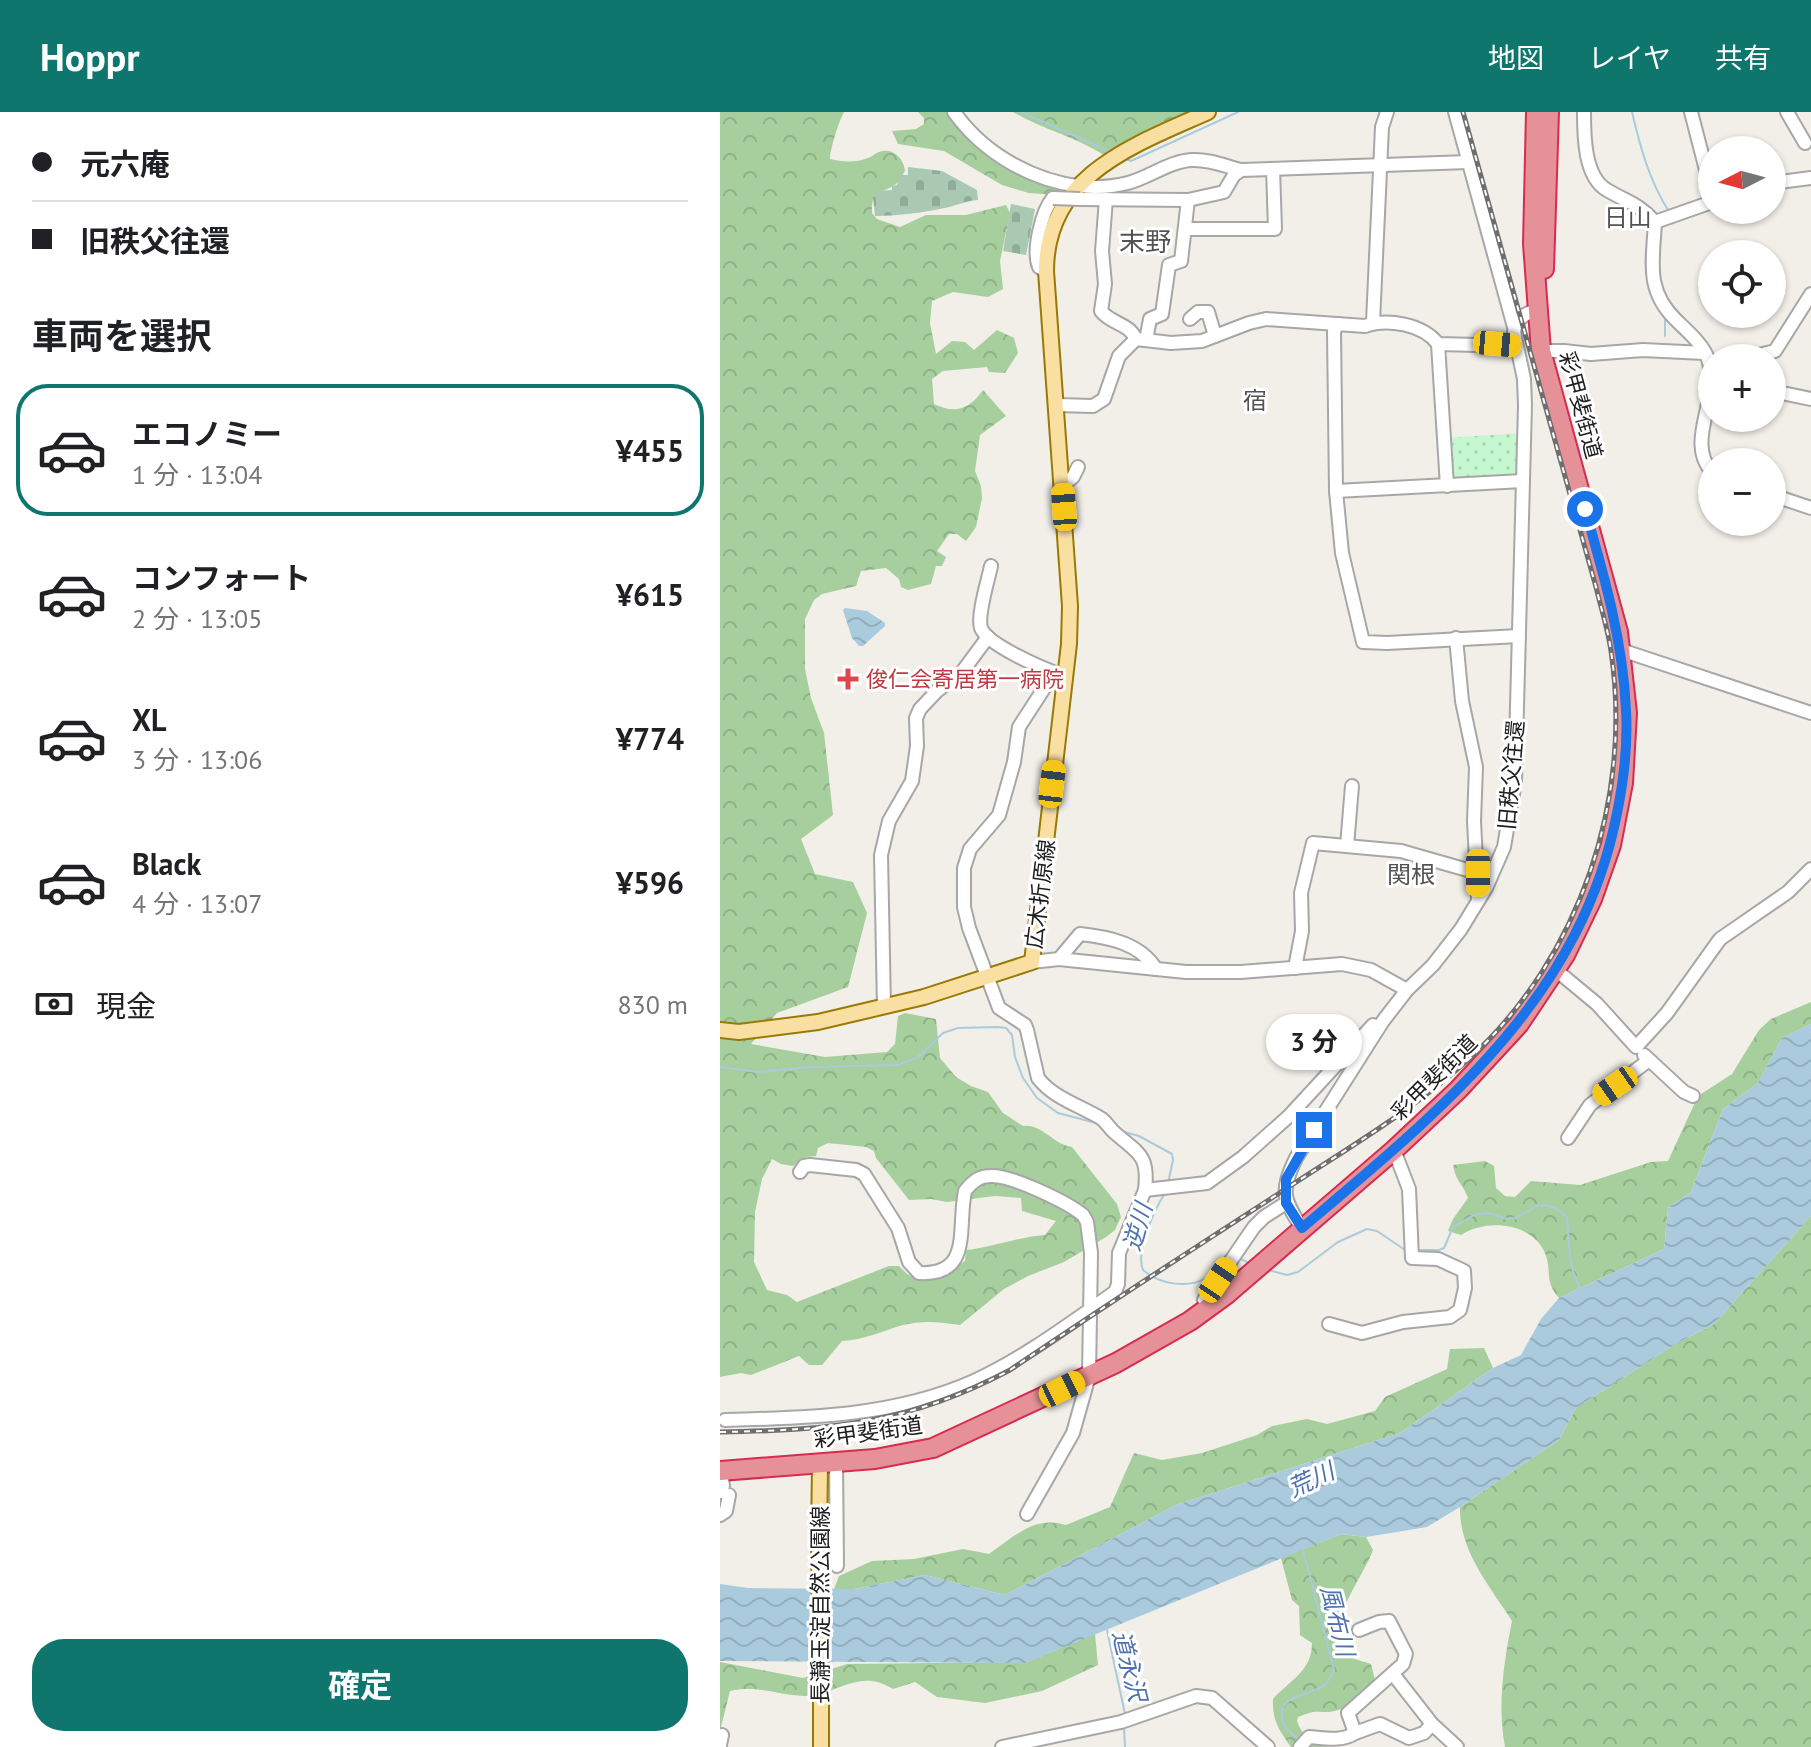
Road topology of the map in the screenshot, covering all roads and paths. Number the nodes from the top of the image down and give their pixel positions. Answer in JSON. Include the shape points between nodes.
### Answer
{"nodes":[{"id":1,"x":954,"y":112,"type":"edge"},
{"id":2,"x":1208,"y":112,"type":"edge"},
{"id":3,"x":1387,"y":112,"type":"edge"},
{"id":4,"x":1455,"y":112,"type":"edge"},
{"id":5,"x":1536,"y":112,"type":"edge"},
{"id":6,"x":1549,"y":112,"type":"edge"},
{"id":7,"x":1584,"y":112,"type":"edge"},
{"id":8,"x":1691,"y":112,"type":"edge"},
{"id":9,"x":1787,"y":112,"type":"edge"},
{"id":10,"x":1698,"y":139,"type":"edge"},
{"id":11,"x":1805,"y":143,"type":"dead end"},
{"id":12,"x":1468,"y":162,"type":"junction"},
{"id":13,"x":1381,"y":166,"type":"junction"},
{"id":14,"x":1273,"y":169,"type":"junction"},
{"id":15,"x":1241,"y":170,"type":"junction"},
{"id":16,"x":1811,"y":178,"type":"edge"},
{"id":17,"x":1786,"y":181,"type":"edge"},
{"id":18,"x":1080,"y":192,"type":"junction"},
{"id":19,"x":1106,"y":199,"type":"junction"},
{"id":20,"x":1188,"y":200,"type":"junction"},
{"id":21,"x":1698,"y":207,"type":"edge"},
{"id":22,"x":1655,"y":222,"type":"junction"},
{"id":23,"x":1185,"y":229,"type":"junction"},
{"id":24,"x":1046,"y":271,"type":"junction"},
{"id":25,"x":1811,"y":294,"type":"edge"},
{"id":26,"x":1538,"y":310,"type":"junction"},
{"id":27,"x":1190,"y":319,"type":"dead end"},
{"id":28,"x":1373,"y":322,"type":"junction"},
{"id":29,"x":1338,"y":324,"type":"junction"},
{"id":30,"x":1514,"y":327,"type":"junction"},
{"id":31,"x":1215,"y":336,"type":"junction"},
{"id":32,"x":1141,"y":340,"type":"junction"},
{"id":33,"x":1438,"y":344,"type":"junction"},
{"id":34,"x":1779,"y":344,"type":"edge"},
{"id":35,"x":1698,"y":345,"type":"edge"},
{"id":36,"x":1515,"y":346,"type":"junction"},
{"id":37,"x":1541,"y":351,"type":"junction"},
{"id":38,"x":1698,"y":356,"type":"edge"},
{"id":39,"x":1786,"y":394,"type":"edge"},
{"id":40,"x":1811,"y":399,"type":"edge"},
{"id":41,"x":1057,"y":405,"type":"junction"},
{"id":42,"x":1078,"y":467,"type":"dead end"},
{"id":43,"x":1523,"y":481,"type":"junction"},
{"id":44,"x":1063,"y":485,"type":"junction"},
{"id":45,"x":1447,"y":486,"type":"junction"},
{"id":46,"x":1336,"y":491,"type":"junction"},
{"id":47,"x":1786,"y":500,"type":"edge"},
{"id":48,"x":1811,"y":508,"type":"edge"},
{"id":49,"x":991,"y":566,"type":"dead end"},
{"id":50,"x":1519,"y":636,"type":"junction"},
{"id":51,"x":988,"y":637,"type":"junction"},
{"id":52,"x":1456,"y":638,"type":"junction"},
{"id":53,"x":1621,"y":650,"type":"junction"},
{"id":54,"x":1060,"y":674,"type":"junction"},
{"id":55,"x":1811,"y":713,"type":"edge"},
{"id":56,"x":1352,"y":786,"type":"dead end"},
{"id":57,"x":1347,"y":846,"type":"junction"},
{"id":58,"x":1811,"y":869,"type":"edge"},
{"id":59,"x":1478,"y":873,"type":"junction"},
{"id":60,"x":1478,"y":902,"type":"junction"},
{"id":61,"x":1059,"y":959,"type":"junction"},
{"id":62,"x":1032,"y":962,"type":"junction"},
{"id":63,"x":1295,"y":968,"type":"junction"},
{"id":64,"x":1156,"y":969,"type":"junction"},
{"id":65,"x":1556,"y":970,"type":"junction"},
{"id":66,"x":987,"y":976,"type":"junction"},
{"id":67,"x":1407,"y":990,"type":"junction"},
{"id":68,"x":1395,"y":1005,"type":"junction"},
{"id":69,"x":884,"y":1007,"type":"junction"},
{"id":70,"x":720,"y":1030,"type":"edge"},
{"id":71,"x":1636,"y":1047,"type":"junction"},
{"id":72,"x":1649,"y":1060,"type":"junction"},
{"id":73,"x":1693,"y":1096,"type":"dead end"},
{"id":74,"x":1568,"y":1138,"type":"dead end"},
{"id":75,"x":1394,"y":1150,"type":"junction"},
{"id":76,"x":800,"y":1172,"type":"dead end"},
{"id":77,"x":1145,"y":1190,"type":"junction"},
{"id":78,"x":1286,"y":1203,"type":"junction"},
{"id":79,"x":1302,"y":1228,"type":"junction"},
{"id":80,"x":1204,"y":1300,"type":"dead end"},
{"id":81,"x":1089,"y":1310,"type":"junction"},
{"id":82,"x":1329,"y":1324,"type":"dead end"},
{"id":83,"x":1089,"y":1376,"type":"junction"},
{"id":84,"x":725,"y":1420,"type":"dead end"},
{"id":85,"x":828,"y":1463,"type":"junction"},
{"id":86,"x":721,"y":1471,"type":"edge"},
{"id":87,"x":725,"y":1494,"type":"edge"},
{"id":88,"x":1027,"y":1514,"type":"dead end"},
{"id":89,"x":720,"y":1515,"type":"edge"},
{"id":90,"x":812,"y":1546,"type":"junction"},
{"id":91,"x":837,"y":1549,"type":"junction"},
{"id":92,"x":837,"y":1566,"type":"dead end"},
{"id":93,"x":1359,"y":1630,"type":"dead end"},
{"id":94,"x":1393,"y":1674,"type":"junction"},
{"id":95,"x":1432,"y":1724,"type":"junction"},
{"id":96,"x":1355,"y":1733,"type":"junction"},
{"id":97,"x":1253,"y":1735,"type":"junction"},
{"id":98,"x":821,"y":1747,"type":"edge"},
{"id":99,"x":1002,"y":1747,"type":"edge"},
{"id":100,"x":1268,"y":1747,"type":"edge"},
{"id":101,"x":1275,"y":1747,"type":"edge"},
{"id":102,"x":1300,"y":1747,"type":"edge"},
{"id":103,"x":1457,"y":1747,"type":"edge"}],
"edges":[{"from":1,"to":18,"type":"street","via":[[1005,161]]},
{"from":2,"to":18,"type":"main road","name":"広木折原線","via":[[1099,166]]},
{"from":3,"to":13,"type":"street"},
{"from":4,"to":12,"type":"street","name":"旧秩父往還"},
{"from":5,"to":26,"type":"highway","name":"彩甲斐街道","via":[[1533,244]]},
{"from":6,"to":26,"type":"highway","name":"彩甲斐街道"},
{"from":7,"to":22,"type":"street","via":[[1594,178],[1609,192],[1643,208]]},
{"from":8,"to":10,"type":"street"},
{"from":9,"to":11,"type":"street"},
{"from":12,"to":13,"type":"street"},
{"from":12,"to":30,"type":"street","name":"旧秩父往還"},
{"from":13,"to":14,"type":"street"},
{"from":13,"to":28,"type":"street"},
{"from":14,"to":15,"type":"street"},
{"from":14,"to":23,"type":"street","via":[[1275,229]]},
{"from":15,"to":18,"type":"street","via":[[1191,160],[1127,183]]},
{"from":15,"to":20,"type":"street","via":[[1224,192]]},
{"from":16,"to":17,"type":"street"},
{"from":18,"to":19,"type":"street"},
{"from":18,"to":24,"type":"main road","name":"広木折原線","via":[[1065,203],[1055,223]]},
{"from":18,"to":24,"type":"street","bridge":true,"via":[[1051,199],[1037,254],[1039,267]]},
{"from":19,"to":20,"type":"street"},
{"from":19,"to":32,"type":"street","via":[[1101,311]]},
{"from":20,"to":23,"type":"street"},
{"from":21,"to":22,"type":"street"},
{"from":22,"to":35,"type":"street","via":[[1652,274],[1658,298]]},
{"from":23,"to":32,"type":"street","via":[[1181,261],[1169,265],[1162,314],[1150,319]]},
{"from":24,"to":41,"type":"main road","name":"広木折原線"},
{"from":25,"to":34,"type":"street"},
{"from":26,"to":30,"type":"street"},
{"from":26,"to":37,"type":"highway","name":"彩甲斐街道"},
{"from":27,"to":31,"type":"street","via":[[1208,312]]},
{"from":28,"to":29,"type":"street"},
{"from":28,"to":33,"type":"street","via":[[1421,328]]},
{"from":29,"to":31,"type":"street","via":[[1258,320]]},
{"from":29,"to":46,"type":"street"},
{"from":30,"to":36,"type":"street","name":"旧秩父往還"},
{"from":31,"to":32,"type":"street","via":[[1171,343]]},
{"from":32,"to":41,"type":"street","via":[[1119,356],[1104,399],[1093,406]]},
{"from":33,"to":36,"type":"street"},
{"from":33,"to":45,"type":"street"},
{"from":36,"to":43,"type":"street","name":"旧秩父往還","via":[[1524,379]]},
{"from":37,"to":38,"type":"street","via":[[1643,350]]},
{"from":37,"to":53,"type":"highway","name":"彩甲斐街道"},
{"from":39,"to":40,"type":"street"},
{"from":41,"to":44,"type":"main road","name":"広木折原線"},
{"from":42,"to":44,"type":"street"},
{"from":43,"to":45,"type":"street"},
{"from":43,"to":50,"type":"street","name":"旧秩父往還"},
{"from":44,"to":54,"type":"main road","name":"広木折原線","via":[[1070,606]]},
{"from":45,"to":46,"type":"street"},
{"from":46,"to":52,"type":"street","via":[[1342,553],[1363,642]]},
{"from":47,"to":48,"type":"street"},
{"from":49,"to":51,"type":"street","via":[[981,615]]},
{"from":50,"to":52,"type":"street"},
{"from":50,"to":60,"type":"street","name":"旧秩父往還","via":[[1512,807],[1504,847]]},
{"from":51,"to":54,"type":"street"},
{"from":51,"to":69,"type":"street","via":[[916,718],[912,781],[889,821],[881,855]]},
{"from":52,"to":59,"type":"street","via":[[1476,767]]},
{"from":53,"to":55,"type":"street"},
{"from":53,"to":65,"type":"highway","name":"彩甲斐街道","via":[[1626,738],[1611,845],[1592,899]]},
{"from":54,"to":62,"type":"main road","name":"広木折原線"},
{"from":54,"to":66,"type":"street","via":[[1019,727],[999,815],[966,858],[964,907]]},
{"from":56,"to":57,"type":"street"},
{"from":57,"to":59,"type":"street","via":[[1414,853]]},
{"from":57,"to":63,"type":"street","via":[[1313,843],[1301,893],[1302,931]]},
{"from":58,"to":71,"type":"street","via":[[1788,892],[1720,939]]},
{"from":59,"to":60,"type":"street"},
{"from":60,"to":67,"type":"street","name":"旧秩父往還","via":[[1433,965]]},
{"from":61,"to":62,"type":"street"},
{"from":61,"to":64,"type":"street"},
{"from":61,"to":64,"type":"street","via":[[1080,934],[1126,944]]},
{"from":62,"to":66,"type":"main road","name":"広木折原線"},
{"from":63,"to":64,"type":"street"},
{"from":63,"to":67,"type":"street","via":[[1354,965]]},
{"from":65,"to":71,"type":"street"},
{"from":65,"to":75,"type":"highway","name":"彩甲斐街道","via":[[1501,1051]]},
{"from":66,"to":69,"type":"main road","name":"広木折原線"},
{"from":66,"to":77,"type":"street","via":[[1001,1011],[1025,1025],[1038,1078],[1105,1121],[1139,1152]]},
{"from":67,"to":68,"type":"street","name":"旧秩父往還"},
{"from":68,"to":77,"type":"street","via":[[1384,1009],[1289,1116],[1243,1157],[1207,1183]]},
{"from":68,"to":78,"type":"street","name":"旧秩父往還","via":[[1296,1158],[1286,1179]]},
{"from":69,"to":70,"type":"main road","name":"広木折原線","via":[[818,1022]]},
{"from":71,"to":72,"type":"street"},
{"from":72,"to":73,"type":"street"},
{"from":72,"to":74,"type":"street","via":[[1590,1105]]},
{"from":75,"to":79,"type":"highway","name":"彩甲斐街道"},
{"from":75,"to":82,"type":"street","via":[[1409,1189],[1412,1258],[1438,1259],[1464,1271],[1460,1310],[1450,1317],[1362,1333]]},
{"from":76,"to":81,"type":"street","via":[[810,1165],[864,1174],[919,1273],[954,1264],[965,1191],[980,1178],[1009,1179],[1077,1210],[1089,1234]]},
{"from":77,"to":81,"type":"street","via":[[1119,1253],[1117,1289]]},
{"from":78,"to":79,"type":"street"},
{"from":78,"to":80,"type":"street","via":[[1254,1227]]},
{"from":79,"to":83,"type":"highway","name":"彩甲斐街道","via":[[1190,1321]]},
{"from":81,"to":83,"type":"street"},
{"from":81,"to":84,"type":"street","via":[[999,1368],[938,1393],[826,1417]]},
{"from":83,"to":85,"type":"highway","name":"彩甲斐街道","via":[[933,1448]]},
{"from":83,"to":88,"type":"street","via":[[1073,1433]]},
{"from":85,"to":86,"type":"highway","name":"彩甲斐街道"},
{"from":85,"to":90,"type":"main road","name":"長瀞玉淀自然公園線"},
{"from":85,"to":91,"type":"street"},
{"from":86,"to":87,"type":"street"},
{"from":87,"to":89,"type":"street","via":[[726,1511]]},
{"from":90,"to":91,"type":"street"},
{"from":90,"to":98,"type":"main road","name":"長瀞玉淀自然公園線","bridge":true},
{"from":91,"to":92,"type":"street"},
{"from":93,"to":94,"type":"street","via":[[1389,1621],[1406,1654]]},
{"from":94,"to":95,"type":"street"},
{"from":94,"to":96,"type":"street","via":[[1348,1713]]},
{"from":95,"to":96,"type":"street","via":[[1409,1738],[1380,1724]]},
{"from":95,"to":103,"type":"street"},
{"from":96,"to":102,"type":"street","via":[[1309,1737]]},
{"from":97,"to":99,"type":"street","via":[[1212,1698],[1196,1696],[1121,1722]]},
{"from":97,"to":100,"type":"street"},
{"from":97,"to":101,"type":"street","via":[[1260,1734]]}]}
